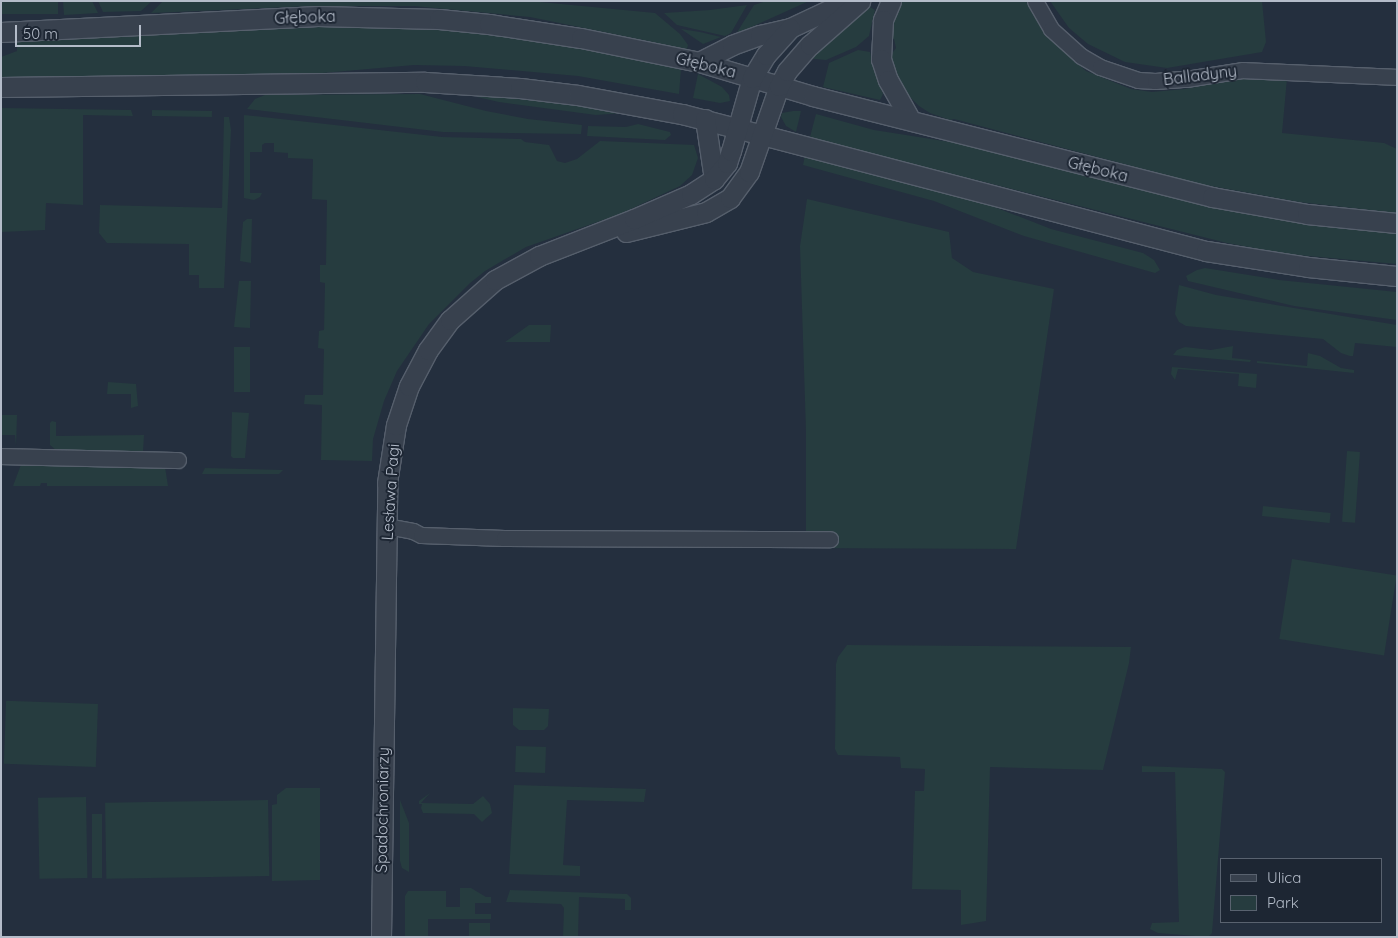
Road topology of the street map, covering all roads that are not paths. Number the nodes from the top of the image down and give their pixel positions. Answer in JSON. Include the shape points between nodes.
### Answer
{"nodes":[{"id":1,"x":848,"y":1,"type":"edge"},
{"id":2,"x":860,"y":1,"type":"edge"},
{"id":3,"x":891,"y":1,"type":"edge"},
{"id":4,"x":1034,"y":1,"type":"edge"},
{"id":5,"x":790,"y":28,"type":"junction"},
{"id":6,"x":1,"y":32,"type":"edge"},
{"id":7,"x":699,"y":62,"type":"junction"},
{"id":8,"x":1397,"y":77,"type":"edge"},
{"id":9,"x":752,"y":78,"type":"junction"},
{"id":10,"x":779,"y":86,"type":"junction"},
{"id":11,"x":1,"y":87,"type":"edge"},
{"id":12,"x":705,"y":119,"type":"junction"},
{"id":13,"x":910,"y":119,"type":"junction"},
{"id":14,"x":738,"y":128,"type":"junction"},
{"id":15,"x":763,"y":135,"type":"junction"},
{"id":16,"x":714,"y":180,"type":"junction"},
{"id":17,"x":1397,"y":223,"type":"edge"},
{"id":18,"x":581,"y":241,"type":"junction"},
{"id":19,"x":1397,"y":276,"type":"edge"},
{"id":20,"x":1,"y":456,"type":"edge"},
{"id":21,"x":178,"y":460,"type":"dead end"},
{"id":22,"x":387,"y":526,"type":"junction"},
{"id":23,"x":830,"y":540,"type":"dead end"},
{"id":24,"x":384,"y":683,"type":"joint"},
{"id":25,"x":381,"y":937,"type":"edge"}],
"edges":[{"from":1,"to":5,"type":"street"},
{"from":2,"to":10,"type":"street","via":[[793,62]]},
{"from":3,"to":13,"type":"street","via":[[880,34],[881,59],[888,80]]},
{"from":4,"to":8,"type":"street","name":"Balladyny","via":[[1051,29],[1081,56],[1100,67],[1138,80],[1186,79],[1243,70]]},
{"from":5,"to":7,"type":"street","via":[[745,40]]},
{"from":5,"to":9,"type":"street","name":"Lesława Pagi","via":[[766,55]]},
{"from":6,"to":7,"type":"street","name":"Głęboka","via":[[318,16],[439,19],[572,36]]},
{"from":7,"to":9,"type":"street","name":"Głęboka"},
{"from":9,"to":10,"type":"street","name":"Głęboka"},
{"from":9,"to":14,"type":"street","name":"Lesława Pagi"},
{"from":10,"to":13,"type":"street","name":"Głęboka"},
{"from":10,"to":14,"type":"street"},
{"from":10,"to":15,"type":"street","name":"Lesława Pagi"},
{"from":11,"to":12,"type":"street","via":[[455,83],[611,100]]},
{"from":12,"to":14,"type":"street"},
{"from":12,"to":16,"type":"street"},
{"from":13,"to":17,"type":"street","name":"Głęboka","via":[[1212,197],[1307,214]]},
{"from":14,"to":15,"type":"street"},
{"from":14,"to":16,"type":"street","name":"Lesława Pagi","via":[[727,163]]},
{"from":15,"to":18,"type":"street","name":"Lesława Pagi","via":[[742,183],[714,210]]},
{"from":15,"to":19,"type":"street","via":[[1206,250],[1279,264]]},
{"from":16,"to":18,"type":"street","name":"Lesława Pagi","via":[[680,199]]},
{"from":18,"to":22,"type":"street","name":"Lesława Pagi","via":[[539,256],[495,280],[450,320],[428,350],[409,386],[396,425],[387,483]]},
{"from":20,"to":21,"type":"street"},
{"from":22,"to":23,"type":"street","via":[[421,535],[504,538]]},
{"from":22,"to":24,"type":"street","name":"Lesława Pagi"},
{"from":24,"to":25,"type":"street","name":"Spadochroniarzy"}]}
